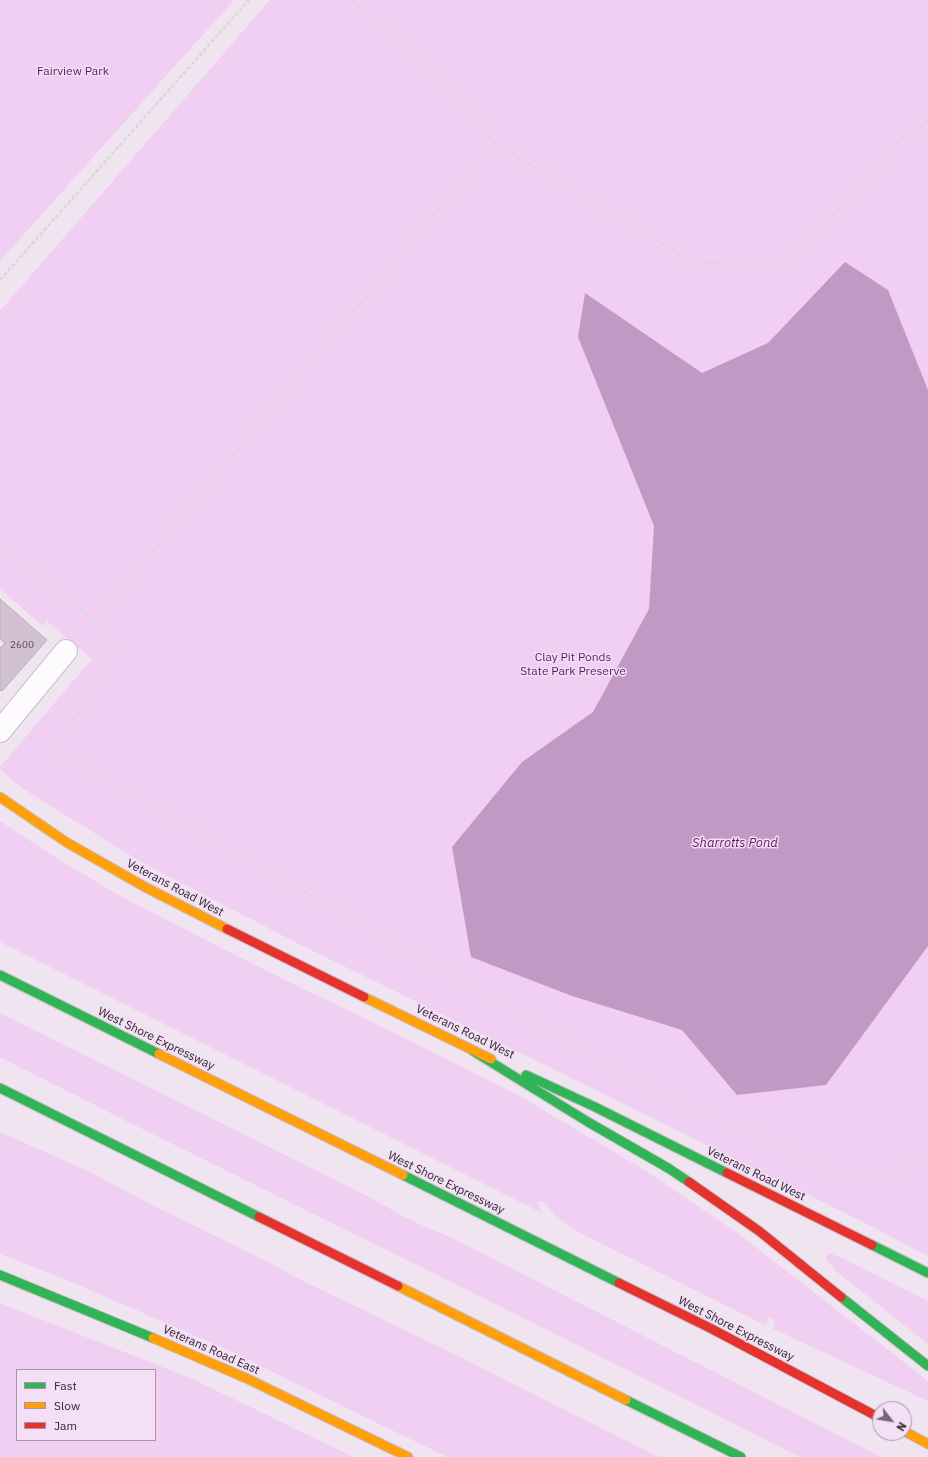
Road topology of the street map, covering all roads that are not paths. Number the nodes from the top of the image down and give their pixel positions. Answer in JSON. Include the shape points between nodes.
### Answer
{"nodes":[{"id":1,"x":66,"y":651,"type":"dead end"},
{"id":2,"x":0,"y":730,"type":"edge"},
{"id":3,"x":0,"y":798,"type":"edge"},
{"id":4,"x":0,"y":974,"type":"edge"},
{"id":5,"x":473,"y":1051,"type":"junction"},
{"id":6,"x":0,"y":1088,"type":"edge"},
{"id":7,"x":928,"y":1273,"type":"edge"},
{"id":8,"x":0,"y":1275,"type":"edge"},
{"id":9,"x":928,"y":1366,"type":"edge"},
{"id":10,"x":872,"y":1414,"type":"edge"},
{"id":11,"x":912,"y":1435,"type":"edge"},
{"id":12,"x":928,"y":1444,"type":"edge"},
{"id":13,"x":408,"y":1457,"type":"edge"},
{"id":14,"x":741,"y":1457,"type":"edge"}],
"edges":[{"from":1,"to":2,"type":"street"},
{"from":3,"to":5,"type":"main road","name":"Veterans Road West","via":[[104,865]]},
{"from":4,"to":10,"type":"main road","name":"West Shore Expressway","via":[[710,1328]]},
{"from":5,"to":7,"type":"main road","name":"Veterans Road West","via":[[595,1107]]},
{"from":5,"to":9,"type":"main road","via":[[668,1168],[715,1200],[759,1231]]},
{"from":6,"to":14,"type":"main road"},
{"from":8,"to":13,"type":"main road","name":"Veterans Road East","via":[[248,1379]]},
{"from":11,"to":12,"type":"main road"}]}
